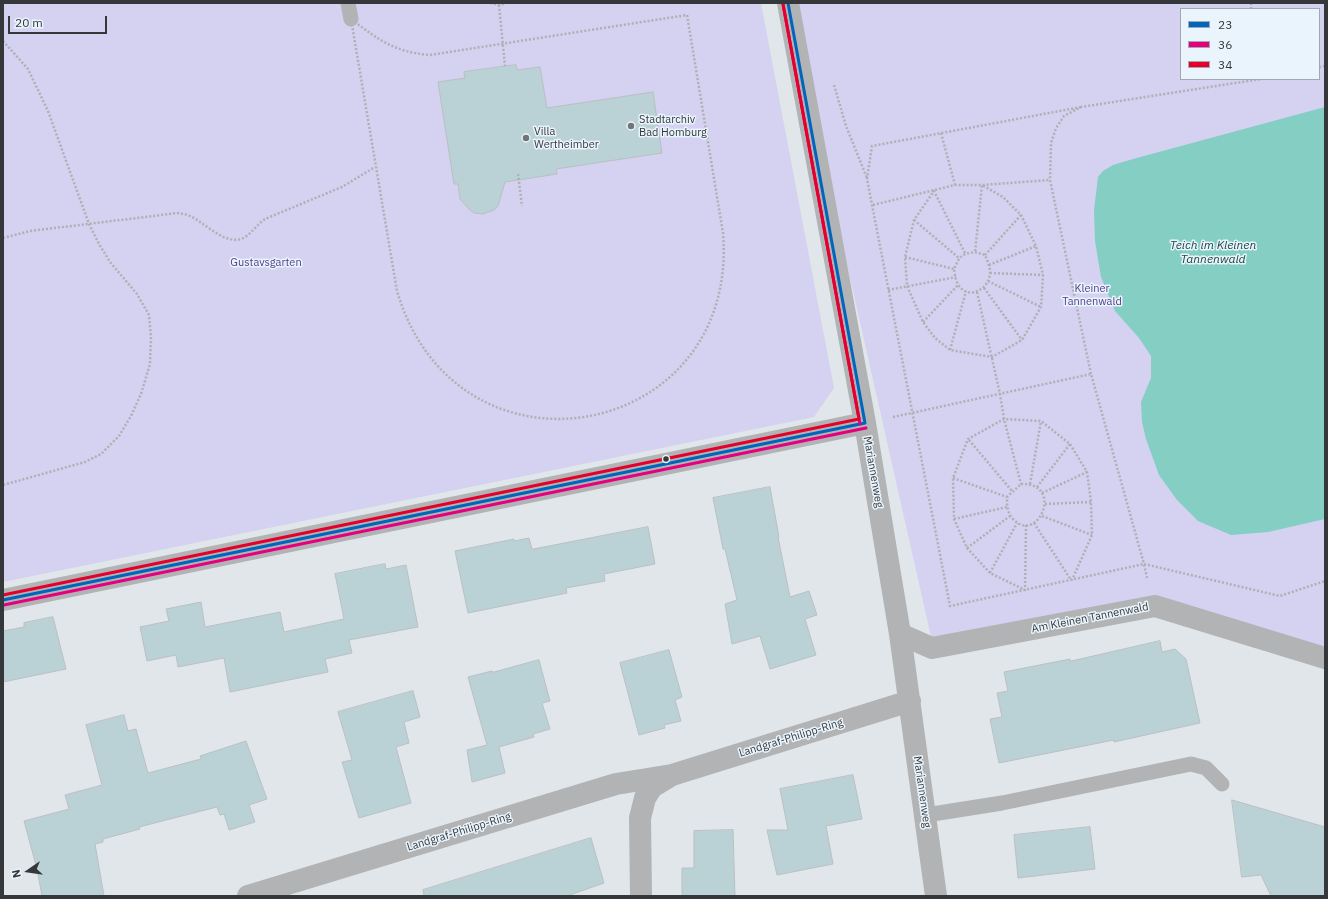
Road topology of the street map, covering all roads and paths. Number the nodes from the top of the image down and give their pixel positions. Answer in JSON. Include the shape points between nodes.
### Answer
{"nodes":[{"id":1,"x":348,"y":3,"type":"edge"},
{"id":2,"x":490,"y":3,"type":"edge"},
{"id":3,"x":506,"y":3,"type":"edge"},
{"id":4,"x":788,"y":3,"type":"edge"},
{"id":5,"x":499,"y":5,"type":"junction"},
{"id":6,"x":351,"y":19,"type":"junction"},
{"id":7,"x":3,"y":40,"type":"edge"},
{"id":8,"x":503,"y":44,"type":"junction"},
{"id":9,"x":505,"y":66,"type":"dead end"},
{"id":10,"x":1255,"y":80,"type":"edge"},
{"id":11,"x":1081,"y":107,"type":"junction"},
{"id":12,"x":941,"y":133,"type":"junction"},
{"id":13,"x":375,"y":167,"type":"junction"},
{"id":14,"x":518,"y":174,"type":"dead end"},
{"id":15,"x":1050,"y":180,"type":"junction"},
{"id":16,"x":955,"y":185,"type":"junction"},
{"id":17,"x":982,"y":185,"type":"junction"},
{"id":18,"x":934,"y":191,"type":"junction"},
{"id":19,"x":874,"y":205,"type":"junction"},
{"id":20,"x":522,"y":206,"type":"dead end"},
{"id":21,"x":1021,"y":215,"type":"junction"},
{"id":22,"x":914,"y":220,"type":"junction"},
{"id":23,"x":89,"y":224,"type":"junction"},
{"id":24,"x":3,"y":238,"type":"edge"},
{"id":25,"x":1036,"y":246,"type":"junction"},
{"id":26,"x":975,"y":252,"type":"junction"},
{"id":27,"x":965,"y":253,"type":"junction"},
{"id":28,"x":985,"y":255,"type":"junction"},
{"id":29,"x":725,"y":258,"type":"dead end"},
{"id":30,"x":905,"y":258,"type":"junction"},
{"id":31,"x":959,"y":258,"type":"junction"},
{"id":32,"x":989,"y":264,"type":"junction"},
{"id":33,"x":954,"y":269,"type":"junction"},
{"id":34,"x":990,"y":273,"type":"junction"},
{"id":35,"x":1043,"y":275,"type":"junction"},
{"id":36,"x":723,"y":277,"type":"dead end"},
{"id":37,"x":956,"y":277,"type":"junction"},
{"id":38,"x":988,"y":281,"type":"junction"},
{"id":39,"x":958,"y":285,"type":"junction"},
{"id":40,"x":907,"y":286,"type":"junction"},
{"id":41,"x":984,"y":288,"type":"junction"},
{"id":42,"x":888,"y":290,"type":"junction"},
{"id":43,"x":966,"y":291,"type":"junction"},
{"id":44,"x":977,"y":292,"type":"junction"},
{"id":45,"x":1041,"y":307,"type":"junction"},
{"id":46,"x":407,"y":320,"type":"dead end"},
{"id":47,"x":923,"y":322,"type":"junction"},
{"id":48,"x":412,"y":331,"type":"dead end"},
{"id":49,"x":1022,"y":340,"type":"junction"},
{"id":50,"x":950,"y":350,"type":"junction"},
{"id":51,"x":992,"y":357,"type":"junction"},
{"id":52,"x":1091,"y":374,"type":"junction"},
{"id":53,"x":1000,"y":394,"type":"junction"},
{"id":54,"x":912,"y":413,"type":"junction"},
{"id":55,"x":1004,"y":418,"type":"junction"},
{"id":56,"x":1041,"y":421,"type":"junction"},
{"id":57,"x":865,"y":423,"type":"junction"},
{"id":58,"x":968,"y":439,"type":"junction"},
{"id":59,"x":1070,"y":444,"type":"junction"},
{"id":60,"x":1087,"y":472,"type":"junction"},
{"id":61,"x":953,"y":478,"type":"junction"},
{"id":62,"x":1021,"y":484,"type":"junction"},
{"id":63,"x":1030,"y":484,"type":"junction"},
{"id":64,"x":3,"y":485,"type":"edge"},
{"id":65,"x":1037,"y":487,"type":"junction"},
{"id":66,"x":1012,"y":491,"type":"junction"},
{"id":67,"x":1042,"y":493,"type":"junction"},
{"id":68,"x":1007,"y":497,"type":"junction"},
{"id":69,"x":1091,"y":502,"type":"junction"},
{"id":70,"x":1045,"y":504,"type":"junction"},
{"id":71,"x":1007,"y":507,"type":"junction"},
{"id":72,"x":1010,"y":516,"type":"junction"},
{"id":73,"x":1042,"y":516,"type":"junction"},
{"id":74,"x":954,"y":520,"type":"junction"},
{"id":75,"x":1017,"y":523,"type":"junction"},
{"id":76,"x":1034,"y":524,"type":"junction"},
{"id":77,"x":1026,"y":526,"type":"junction"},
{"id":78,"x":1092,"y":535,"type":"junction"},
{"id":79,"x":967,"y":548,"type":"junction"},
{"id":80,"x":1144,"y":564,"type":"junction"},
{"id":81,"x":990,"y":573,"type":"junction"},
{"id":82,"x":1072,"y":581,"type":"junction"},
{"id":83,"x":1325,"y":581,"type":"edge"},
{"id":84,"x":1025,"y":590,"type":"junction"},
{"id":85,"x":3,"y":600,"type":"edge"},
{"id":86,"x":900,"y":634,"type":"junction"},
{"id":87,"x":1325,"y":658,"type":"edge"},
{"id":88,"x":910,"y":701,"type":"junction"},
{"id":89,"x":672,"y":775,"type":"junction"},
{"id":90,"x":1222,"y":784,"type":"dead end"},
{"id":91,"x":926,"y":815,"type":"junction"},
{"id":92,"x":248,"y":896,"type":"edge"},
{"id":93,"x":641,"y":896,"type":"edge"},
{"id":94,"x":936,"y":896,"type":"edge"}],
"edges":[{"from":1,"to":6,"type":"lane"},
{"from":2,"to":5,"type":"path"},
{"from":3,"to":5,"type":"path"},
{"from":4,"to":57,"type":"street","name":"Mariannenweg"},
{"from":5,"to":8,"type":"path"},
{"from":6,"to":8,"type":"path","via":[[389,46],[413,54],[430,55]]},
{"from":6,"to":13,"type":"path"},
{"from":7,"to":23,"type":"path","via":[[28,69],[48,111]]},
{"from":8,"to":9,"type":"path"},
{"from":8,"to":29,"type":"path","via":[[687,15],[724,233]]},
{"from":10,"to":11,"type":"path"},
{"from":11,"to":12,"type":"path"},
{"from":11,"to":15,"type":"path","via":[[1064,116],[1056,128],[1051,143]]},
{"from":12,"to":16,"type":"path"},
{"from":12,"to":19,"type":"path","via":[[872,146],[867,179]]},
{"from":13,"to":23,"type":"path","via":[[342,187],[265,219],[247,236],[240,239],[230,239],[189,215],[178,213]]},
{"from":13,"to":46,"type":"path","via":[[397,291]]},
{"from":14,"to":20,"type":"path"},
{"from":15,"to":17,"type":"path"},
{"from":15,"to":52,"type":"path"},
{"from":16,"to":17,"type":"path"},
{"from":16,"to":18,"type":"path"},
{"from":17,"to":21,"type":"path","via":[[1003,197]]},
{"from":17,"to":26,"type":"path"},
{"from":18,"to":19,"type":"path"},
{"from":18,"to":22,"type":"path"},
{"from":18,"to":27,"type":"path"},
{"from":19,"to":42,"type":"path"},
{"from":21,"to":25,"type":"path"},
{"from":21,"to":28,"type":"path"},
{"from":22,"to":30,"type":"path"},
{"from":22,"to":31,"type":"path"},
{"from":23,"to":24,"type":"path","via":[[30,231]]},
{"from":23,"to":64,"type":"path","via":[[110,262],[137,294],[149,315],[150,364],[141,394],[119,436],[101,454],[85,462]]},
{"from":25,"to":32,"type":"path"},
{"from":25,"to":35,"type":"path"},
{"from":26,"to":27,"type":"path"},
{"from":26,"to":28,"type":"path"},
{"from":27,"to":31,"type":"path"},
{"from":28,"to":32,"type":"path"},
{"from":30,"to":33,"type":"path"},
{"from":30,"to":40,"type":"path"},
{"from":31,"to":33,"type":"path"},
{"from":32,"to":34,"type":"path"},
{"from":33,"to":37,"type":"path"},
{"from":34,"to":35,"type":"path"},
{"from":34,"to":38,"type":"path"},
{"from":35,"to":45,"type":"path"},
{"from":36,"to":48,"type":"path","via":[[709,324],[697,346],[677,370],[648,393],[615,410],[597,415],[579,418],[541,418],[487,403],[456,384],[442,371]]},
{"from":37,"to":39,"type":"path"},
{"from":37,"to":40,"type":"path"},
{"from":38,"to":41,"type":"path"},
{"from":38,"to":45,"type":"path"},
{"from":39,"to":43,"type":"path"},
{"from":39,"to":47,"type":"path"},
{"from":40,"to":42,"type":"path"},
{"from":40,"to":47,"type":"path"},
{"from":41,"to":44,"type":"path"},
{"from":41,"to":49,"type":"path"},
{"from":42,"to":54,"type":"path"},
{"from":43,"to":44,"type":"path"},
{"from":43,"to":50,"type":"path"},
{"from":44,"to":51,"type":"path"},
{"from":45,"to":49,"type":"path"},
{"from":47,"to":50,"type":"path","via":[[935,338]]},
{"from":49,"to":51,"type":"path"},
{"from":50,"to":51,"type":"path"},
{"from":51,"to":53,"type":"path"},
{"from":52,"to":53,"type":"path"},
{"from":52,"to":80,"type":"path"},
{"from":53,"to":54,"type":"path"},
{"from":53,"to":55,"type":"path"},
{"from":54,"to":57,"type":"path"},
{"from":54,"to":84,"type":"path","via":[[950,606]]},
{"from":55,"to":56,"type":"path"},
{"from":55,"to":58,"type":"path"},
{"from":55,"to":62,"type":"path"},
{"from":56,"to":59,"type":"path"},
{"from":56,"to":63,"type":"path"},
{"from":57,"to":85,"type":"street"},
{"from":57,"to":86,"type":"street","name":"Mariannenweg"},
{"from":58,"to":61,"type":"path"},
{"from":58,"to":66,"type":"path"},
{"from":59,"to":60,"type":"path"},
{"from":59,"to":65,"type":"path"},
{"from":60,"to":67,"type":"path"},
{"from":60,"to":69,"type":"path"},
{"from":61,"to":68,"type":"path"},
{"from":61,"to":74,"type":"path"},
{"from":62,"to":63,"type":"path"},
{"from":62,"to":66,"type":"path"},
{"from":63,"to":65,"type":"path"},
{"from":65,"to":67,"type":"path"},
{"from":66,"to":68,"type":"path"},
{"from":67,"to":70,"type":"path"},
{"from":68,"to":71,"type":"path"},
{"from":69,"to":70,"type":"path"},
{"from":69,"to":78,"type":"path"},
{"from":70,"to":73,"type":"path"},
{"from":71,"to":72,"type":"path"},
{"from":71,"to":74,"type":"path"},
{"from":72,"to":75,"type":"path"},
{"from":72,"to":79,"type":"path"},
{"from":73,"to":76,"type":"path"},
{"from":73,"to":78,"type":"path"},
{"from":74,"to":79,"type":"path"},
{"from":75,"to":77,"type":"path"},
{"from":75,"to":81,"type":"path"},
{"from":76,"to":77,"type":"path"},
{"from":76,"to":82,"type":"path"},
{"from":77,"to":84,"type":"path"},
{"from":78,"to":82,"type":"path"},
{"from":79,"to":81,"type":"path"},
{"from":80,"to":82,"type":"path"},
{"from":80,"to":83,"type":"path","via":[[1280,596]]},
{"from":81,"to":84,"type":"path"},
{"from":82,"to":84,"type":"path"},
{"from":86,"to":87,"type":"street","name":"Am Kleinen Tannenwald","via":[[932,648],[1155,606]]},
{"from":86,"to":88,"type":"street","name":"Mariannenweg"},
{"from":88,"to":89,"type":"street","name":"Landgraf-Philipp-Ring"},
{"from":88,"to":91,"type":"street","name":"Mariannenweg"},
{"from":89,"to":92,"type":"street","name":"Landgraf-Philipp-Ring","via":[[616,784]]},
{"from":89,"to":93,"type":"street","name":"Landgraf-Philipp-Ring","via":[[652,787],[645,798],[640,818]]},
{"from":90,"to":91,"type":"lane","via":[[1206,768],[1190,764]]},
{"from":91,"to":94,"type":"street","name":"Mariannenweg"}]}
